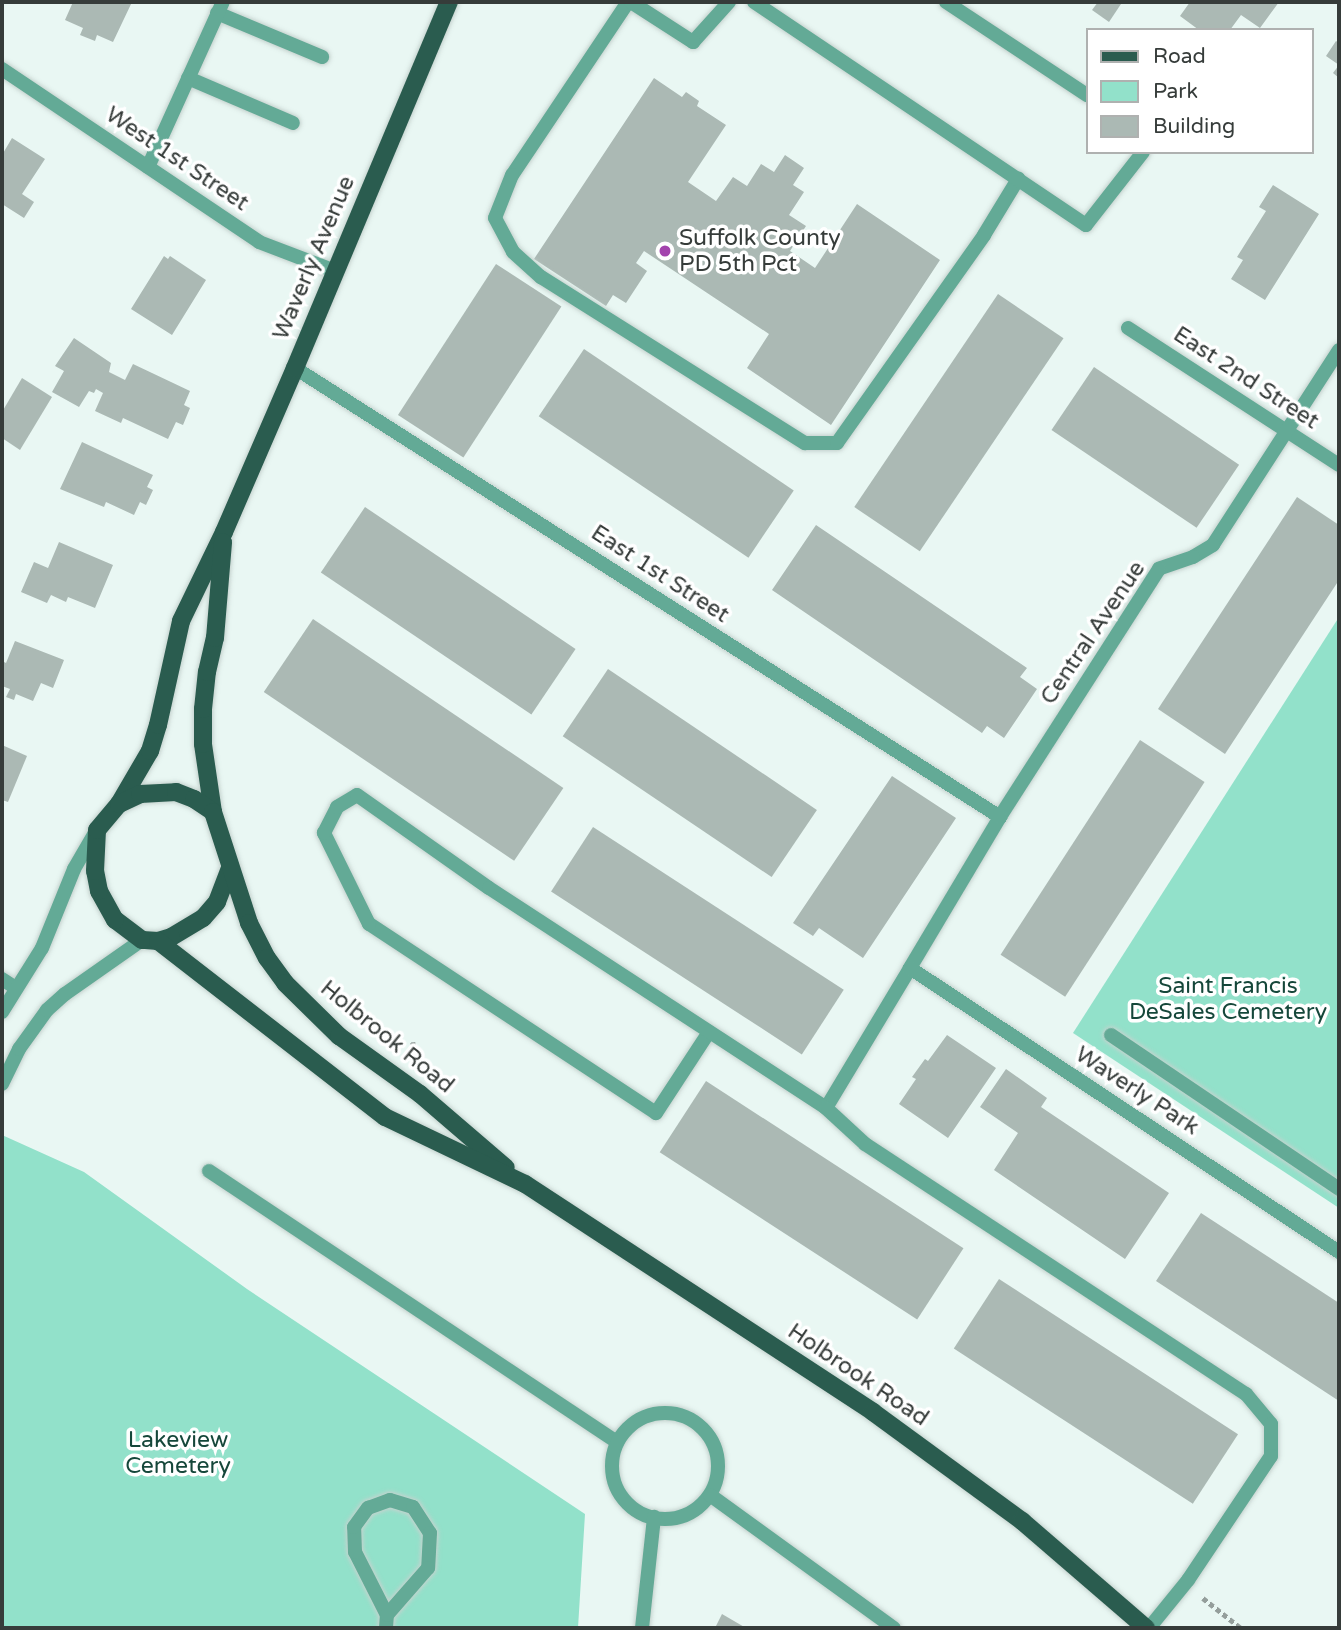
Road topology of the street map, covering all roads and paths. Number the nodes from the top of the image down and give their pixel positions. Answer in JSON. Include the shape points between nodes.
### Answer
{"nodes":[{"id":1,"x":449,"y":2,"type":"edge"},
{"id":2,"x":629,"y":2,"type":"edge"},
{"id":3,"x":729,"y":2,"type":"edge"},
{"id":4,"x":754,"y":2,"type":"edge"},
{"id":5,"x":946,"y":2,"type":"edge"},
{"id":6,"x":220,"y":7,"type":"edge"},
{"id":7,"x":323,"y":57,"type":"dead end"},
{"id":8,"x":2,"y":69,"type":"edge"},
{"id":9,"x":188,"y":78,"type":"junction"},
{"id":10,"x":1086,"y":94,"type":"edge"},
{"id":11,"x":293,"y":123,"type":"dead end"},
{"id":12,"x":1141,"y":154,"type":"edge"},
{"id":13,"x":148,"y":167,"type":"junction"},
{"id":14,"x":1018,"y":179,"type":"junction"},
{"id":15,"x":335,"y":271,"type":"junction"},
{"id":16,"x":1128,"y":328,"type":"dead end"},
{"id":17,"x":1339,"y":350,"type":"edge"},
{"id":18,"x":295,"y":368,"type":"junction"},
{"id":19,"x":1287,"y":433,"type":"junction"},
{"id":20,"x":1339,"y":465,"type":"edge"},
{"id":21,"x":224,"y":532,"type":"junction"},
{"id":22,"x":119,"y":804,"type":"junction"},
{"id":23,"x":212,"y":812,"type":"junction"},
{"id":24,"x":1000,"y":817,"type":"junction"},
{"id":25,"x":97,"y":830,"type":"junction"},
{"id":26,"x":230,"y":868,"type":"junction"},
{"id":27,"x":150,"y":941,"type":"junction"},
{"id":28,"x":910,"y":968,"type":"junction"},
{"id":29,"x":2,"y":979,"type":"edge"},
{"id":30,"x":16,"y":988,"type":"junction"},
{"id":31,"x":2,"y":1012,"type":"edge"},
{"id":32,"x":709,"y":1032,"type":"junction"},
{"id":33,"x":1111,"y":1035,"type":"dead end"},
{"id":34,"x":2,"y":1084,"type":"edge"},
{"id":35,"x":826,"y":1108,"type":"junction"},
{"id":36,"x":209,"y":1171,"type":"dead end"},
{"id":37,"x":525,"y":1184,"type":"junction"},
{"id":38,"x":1339,"y":1189,"type":"edge"},
{"id":39,"x":1339,"y":1252,"type":"edge"},
{"id":40,"x":617,"y":1442,"type":"junction"},
{"id":41,"x":710,"y":1495,"type":"junction"},
{"id":42,"x":654,"y":1517,"type":"junction"},
{"id":43,"x":1214,"y":1606,"type":"dead end"},
{"id":44,"x":386,"y":1622,"type":"edge"},
{"id":45,"x":642,"y":1628,"type":"edge"},
{"id":46,"x":894,"y":1628,"type":"edge"},
{"id":47,"x":1147,"y":1628,"type":"edge"},
{"id":48,"x":1241,"y":1628,"type":"edge"}],
"edges":[{"from":1,"to":15,"type":"main road","name":"Waverly Avenue"},
{"from":2,"to":3,"type":"street","via":[[693,42]]},
{"from":2,"to":14,"type":"street","via":[[512,176],[495,218],[513,252],[541,277],[804,443],[837,443]]},
{"from":4,"to":14,"type":"street"},
{"from":5,"to":10,"type":"street"},
{"from":6,"to":7,"type":"street"},
{"from":6,"to":9,"type":"street"},
{"from":8,"to":13,"type":"street","name":"West 1st Street"},
{"from":9,"to":11,"type":"street"},
{"from":9,"to":13,"type":"street"},
{"from":12,"to":14,"type":"street","via":[[1086,225]]},
{"from":13,"to":15,"type":"street","name":"West 1st Street","via":[[259,242]]},
{"from":15,"to":18,"type":"main road","name":"Waverly Avenue"},
{"from":16,"to":19,"type":"street","name":"East 2nd Street"},
{"from":17,"to":19,"type":"street","name":"Central Avenue"},
{"from":18,"to":21,"type":"main road","name":"Waverly Avenue"},
{"from":18,"to":24,"type":"street","name":"East 1st Street"},
{"from":19,"to":20,"type":"street","name":"East 2nd Street"},
{"from":19,"to":24,"type":"street","name":"Central Avenue","via":[[1213,545],[1159,569]]},
{"from":21,"to":22,"type":"main road","name":"Waverly Avenue","via":[[181,621],[150,751]]},
{"from":21,"to":23,"type":"main road","name":"Waverly Avenue","via":[[215,638],[203,709]]},
{"from":22,"to":23,"type":"main road","via":[[140,794],[176,792]]},
{"from":22,"to":25,"type":"main road"},
{"from":23,"to":26,"type":"main road"},
{"from":24,"to":28,"type":"street","name":"Central Avenue"},
{"from":25,"to":27,"type":"main road","via":[[95,871],[105,906],[115,920]]},
{"from":25,"to":30,"type":"street","via":[[74,869],[42,948]]},
{"from":26,"to":27,"type":"main road","via":[[217,902],[203,918],[189,929]]},
{"from":26,"to":37,"type":"main road","name":"Holbrook Road","via":[[267,958],[310,1011],[369,1060],[420,1094]]},
{"from":27,"to":34,"type":"street","via":[[65,993],[47,1010]]},
{"from":27,"to":37,"type":"main road","name":"Holbrook Road","via":[[384,1117]]},
{"from":28,"to":35,"type":"street","name":"Central Avenue"},
{"from":28,"to":39,"type":"street","name":"Waverly Park"},
{"from":29,"to":30,"type":"street"},
{"from":30,"to":31,"type":"street"},
{"from":32,"to":32,"type":"street","via":[[489,888],[358,795],[337,807],[324,833],[369,924],[656,1113]]},
{"from":32,"to":35,"type":"street"},
{"from":33,"to":38,"type":"street"},
{"from":35,"to":47,"type":"street","via":[[865,1144],[1246,1394],[1271,1424],[1271,1456],[1188,1580]]},
{"from":36,"to":40,"type":"street"},
{"from":37,"to":47,"type":"main road","name":"Holbrook Road","via":[[873,1412],[1022,1521]]},
{"from":40,"to":41,"type":"street","via":[[631,1426],[664,1413],[698,1425],[717,1453],[718,1470]]},
{"from":40,"to":42,"type":"street","via":[[613,1474],[619,1491],[630,1505]]},
{"from":41,"to":42,"type":"street","via":[[693,1512],[677,1518]]},
{"from":41,"to":46,"type":"street"},
{"from":42,"to":45,"type":"street"},
{"from":43,"to":48,"type":"path"},
{"from":44,"to":44,"type":"street","via":[[428,1567],[430,1533],[413,1507],[390,1500],[368,1508],[354,1527],[355,1552]]}]}
